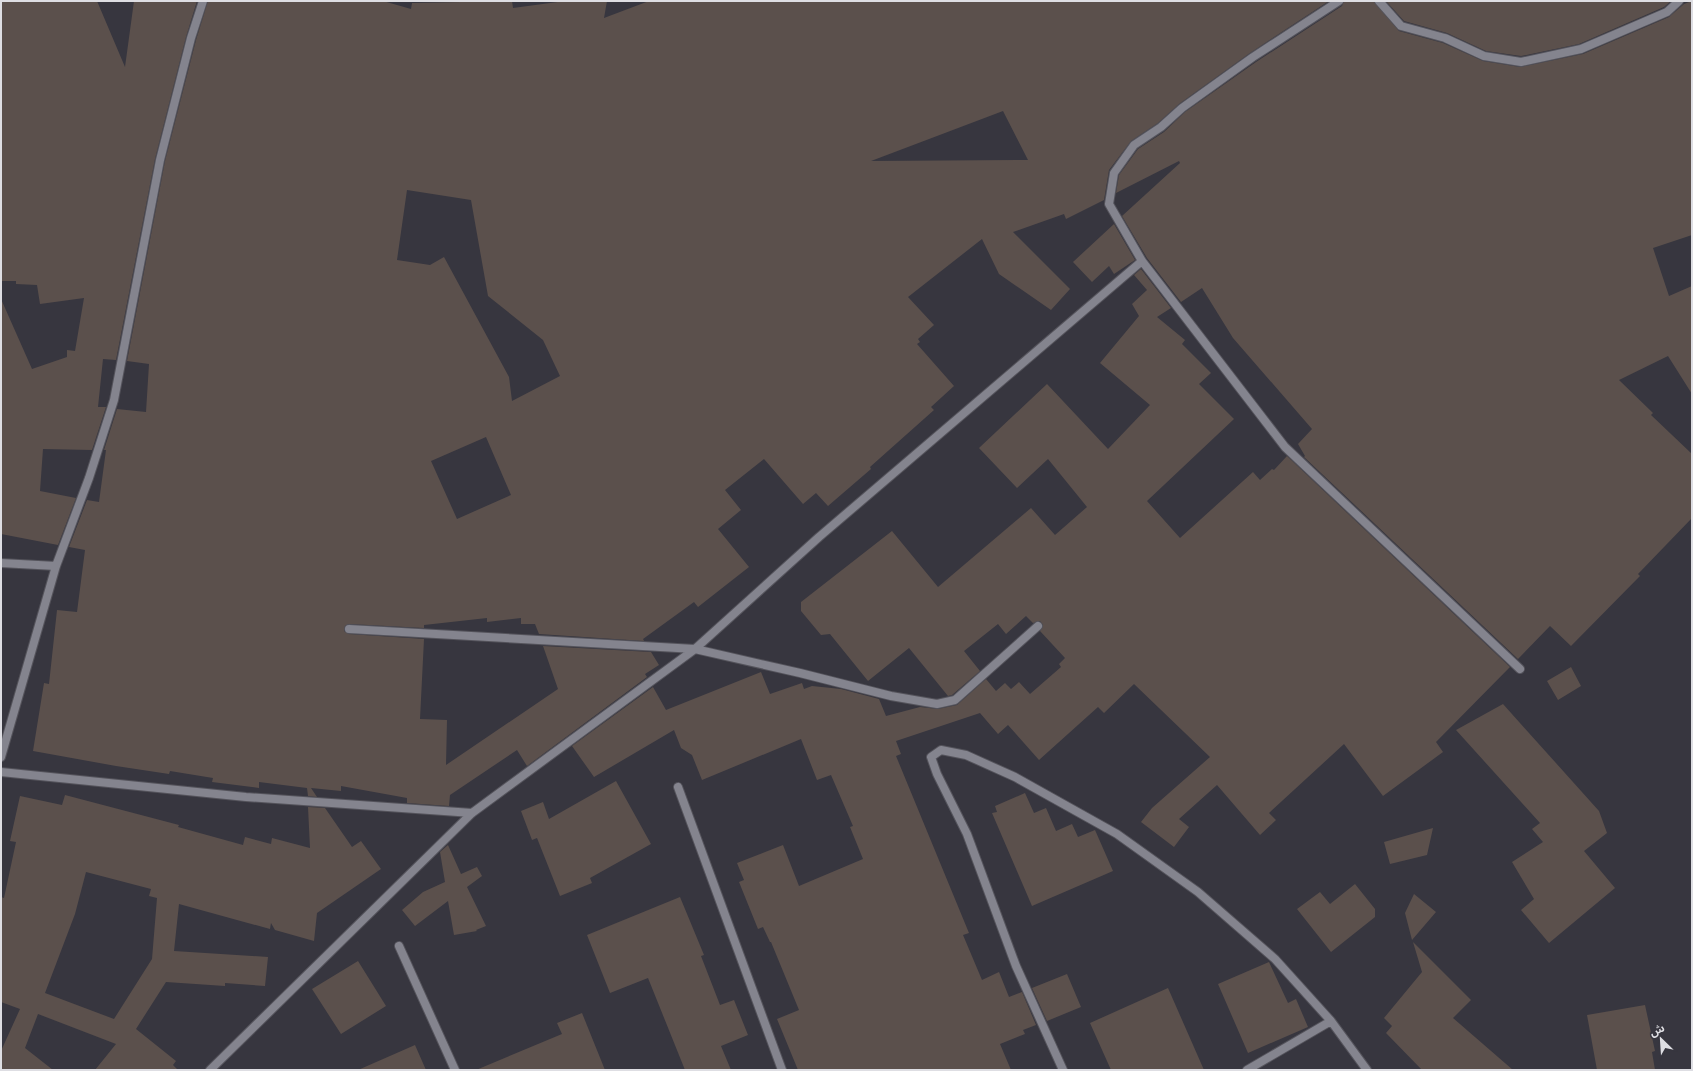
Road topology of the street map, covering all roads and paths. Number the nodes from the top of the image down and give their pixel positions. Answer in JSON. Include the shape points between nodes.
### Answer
{"nodes":[{"id":1,"x":203,"y":1,"type":"edge"},
{"id":2,"x":1339,"y":1,"type":"edge"},
{"id":3,"x":1379,"y":1,"type":"edge"},
{"id":4,"x":1679,"y":1,"type":"edge"},
{"id":5,"x":1142,"y":261,"type":"junction"},
{"id":6,"x":1,"y":563,"type":"edge"},
{"id":7,"x":56,"y":566,"type":"junction"},
{"id":8,"x":1038,"y":626,"type":"dead end"},
{"id":9,"x":349,"y":629,"type":"dead end"},
{"id":10,"x":695,"y":649,"type":"junction"},
{"id":11,"x":1520,"y":669,"type":"dead end"},
{"id":12,"x":1,"y":757,"type":"edge"},
{"id":13,"x":1,"y":772,"type":"edge"},
{"id":14,"x":678,"y":787,"type":"dead end"},
{"id":15,"x":472,"y":813,"type":"junction"},
{"id":16,"x":399,"y":946,"type":"dead end"},
{"id":17,"x":1331,"y":1021,"type":"junction"},
{"id":18,"x":210,"y":1070,"type":"edge"},
{"id":19,"x":455,"y":1070,"type":"edge"},
{"id":20,"x":782,"y":1070,"type":"edge"},
{"id":21,"x":1063,"y":1070,"type":"edge"},
{"id":22,"x":1247,"y":1070,"type":"edge"},
{"id":23,"x":1367,"y":1070,"type":"edge"}],
"edges":[{"from":1,"to":7,"type":"street","via":[[190,38],[160,160],[114,400],[89,478]]},
{"from":2,"to":5,"type":"street","via":[[1252,57],[1134,145],[1114,173],[1109,204]]},
{"from":3,"to":4,"type":"street","via":[[1401,26],[1445,38],[1484,56],[1521,62],[1581,49],[1667,12]]},
{"from":5,"to":10,"type":"street","via":[[819,537]]},
{"from":5,"to":11,"type":"street","via":[[1285,447]]},
{"from":6,"to":7,"type":"street"},
{"from":7,"to":12,"type":"street"},
{"from":8,"to":10,"type":"street","via":[[956,700],[937,704],[891,696]]},
{"from":9,"to":10,"type":"street"},
{"from":10,"to":15,"type":"street"},
{"from":13,"to":15,"type":"street","via":[[246,797]]},
{"from":14,"to":20,"type":"street"},
{"from":15,"to":18,"type":"street"},
{"from":16,"to":19,"type":"street"},
{"from":17,"to":21,"type":"street","via":[[1276,959],[1237,924],[1198,892],[1117,834],[994,766],[966,755],[940,750],[931,757],[937,774],[967,834],[1016,966]]},
{"from":17,"to":22,"type":"street"},
{"from":17,"to":23,"type":"street"}]}
